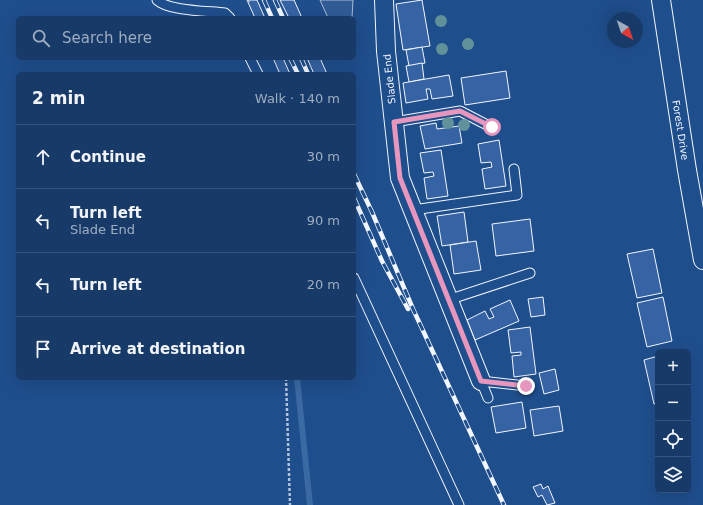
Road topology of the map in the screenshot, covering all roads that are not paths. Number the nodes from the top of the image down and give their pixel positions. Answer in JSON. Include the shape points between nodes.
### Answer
{"nodes":[{"id":1,"x":156,"y":0,"type":"edge"},
{"id":2,"x":384,"y":0,"type":"edge"},
{"id":3,"x":661,"y":0,"type":"edge"},
{"id":4,"x":228,"y":16,"type":"edge"},
{"id":5,"x":251,"y":60,"type":"edge"},
{"id":6,"x":257,"y":72,"type":"edge"},
{"id":7,"x":394,"y":122,"type":"junction"},
{"id":8,"x":492,"y":127,"type":"dead end"},
{"id":9,"x":695,"y":168,"type":"edge"},
{"id":10,"x":514,"y":169,"type":"dead end"},
{"id":11,"x":413,"y":210,"type":"junction"},
{"id":12,"x":703,"y":260,"type":"edge"},
{"id":13,"x":530,"y":273,"type":"dead end"},
{"id":14,"x":356,"y":282,"type":"edge"},
{"id":15,"x":448,"y":300,"type":"junction"},
{"id":16,"x":481,"y":381,"type":"junction"},
{"id":17,"x":526,"y":386,"type":"dead end"},
{"id":18,"x":488,"y":398,"type":"dead end"},
{"id":19,"x":459,"y":505,"type":"edge"}],
"edges":[{"from":1,"to":4,"type":"lane","via":[[179,9],[225,13]]},
{"from":2,"to":7,"type":"street","name":"Slade End","via":[[386,51]]},
{"from":3,"to":9,"type":"street","name":"Forest Drive"},
{"from":5,"to":6,"type":"lane"},
{"from":7,"to":8,"type":"lane","via":[[460,111]]},
{"from":7,"to":11,"type":"street","name":"Slade End","via":[[400,178]]},
{"from":9,"to":12,"type":"street","name":"Forest Drive"},
{"from":10,"to":11,"type":"lane","via":[[517,195]]},
{"from":11,"to":15,"type":"street","name":"Slade End"},
{"from":13,"to":15,"type":"lane"},
{"from":14,"to":19,"type":"lane"},
{"from":15,"to":16,"type":"street","name":"Slade End"},
{"from":16,"to":17,"type":"lane"},
{"from":16,"to":18,"type":"lane"}]}
